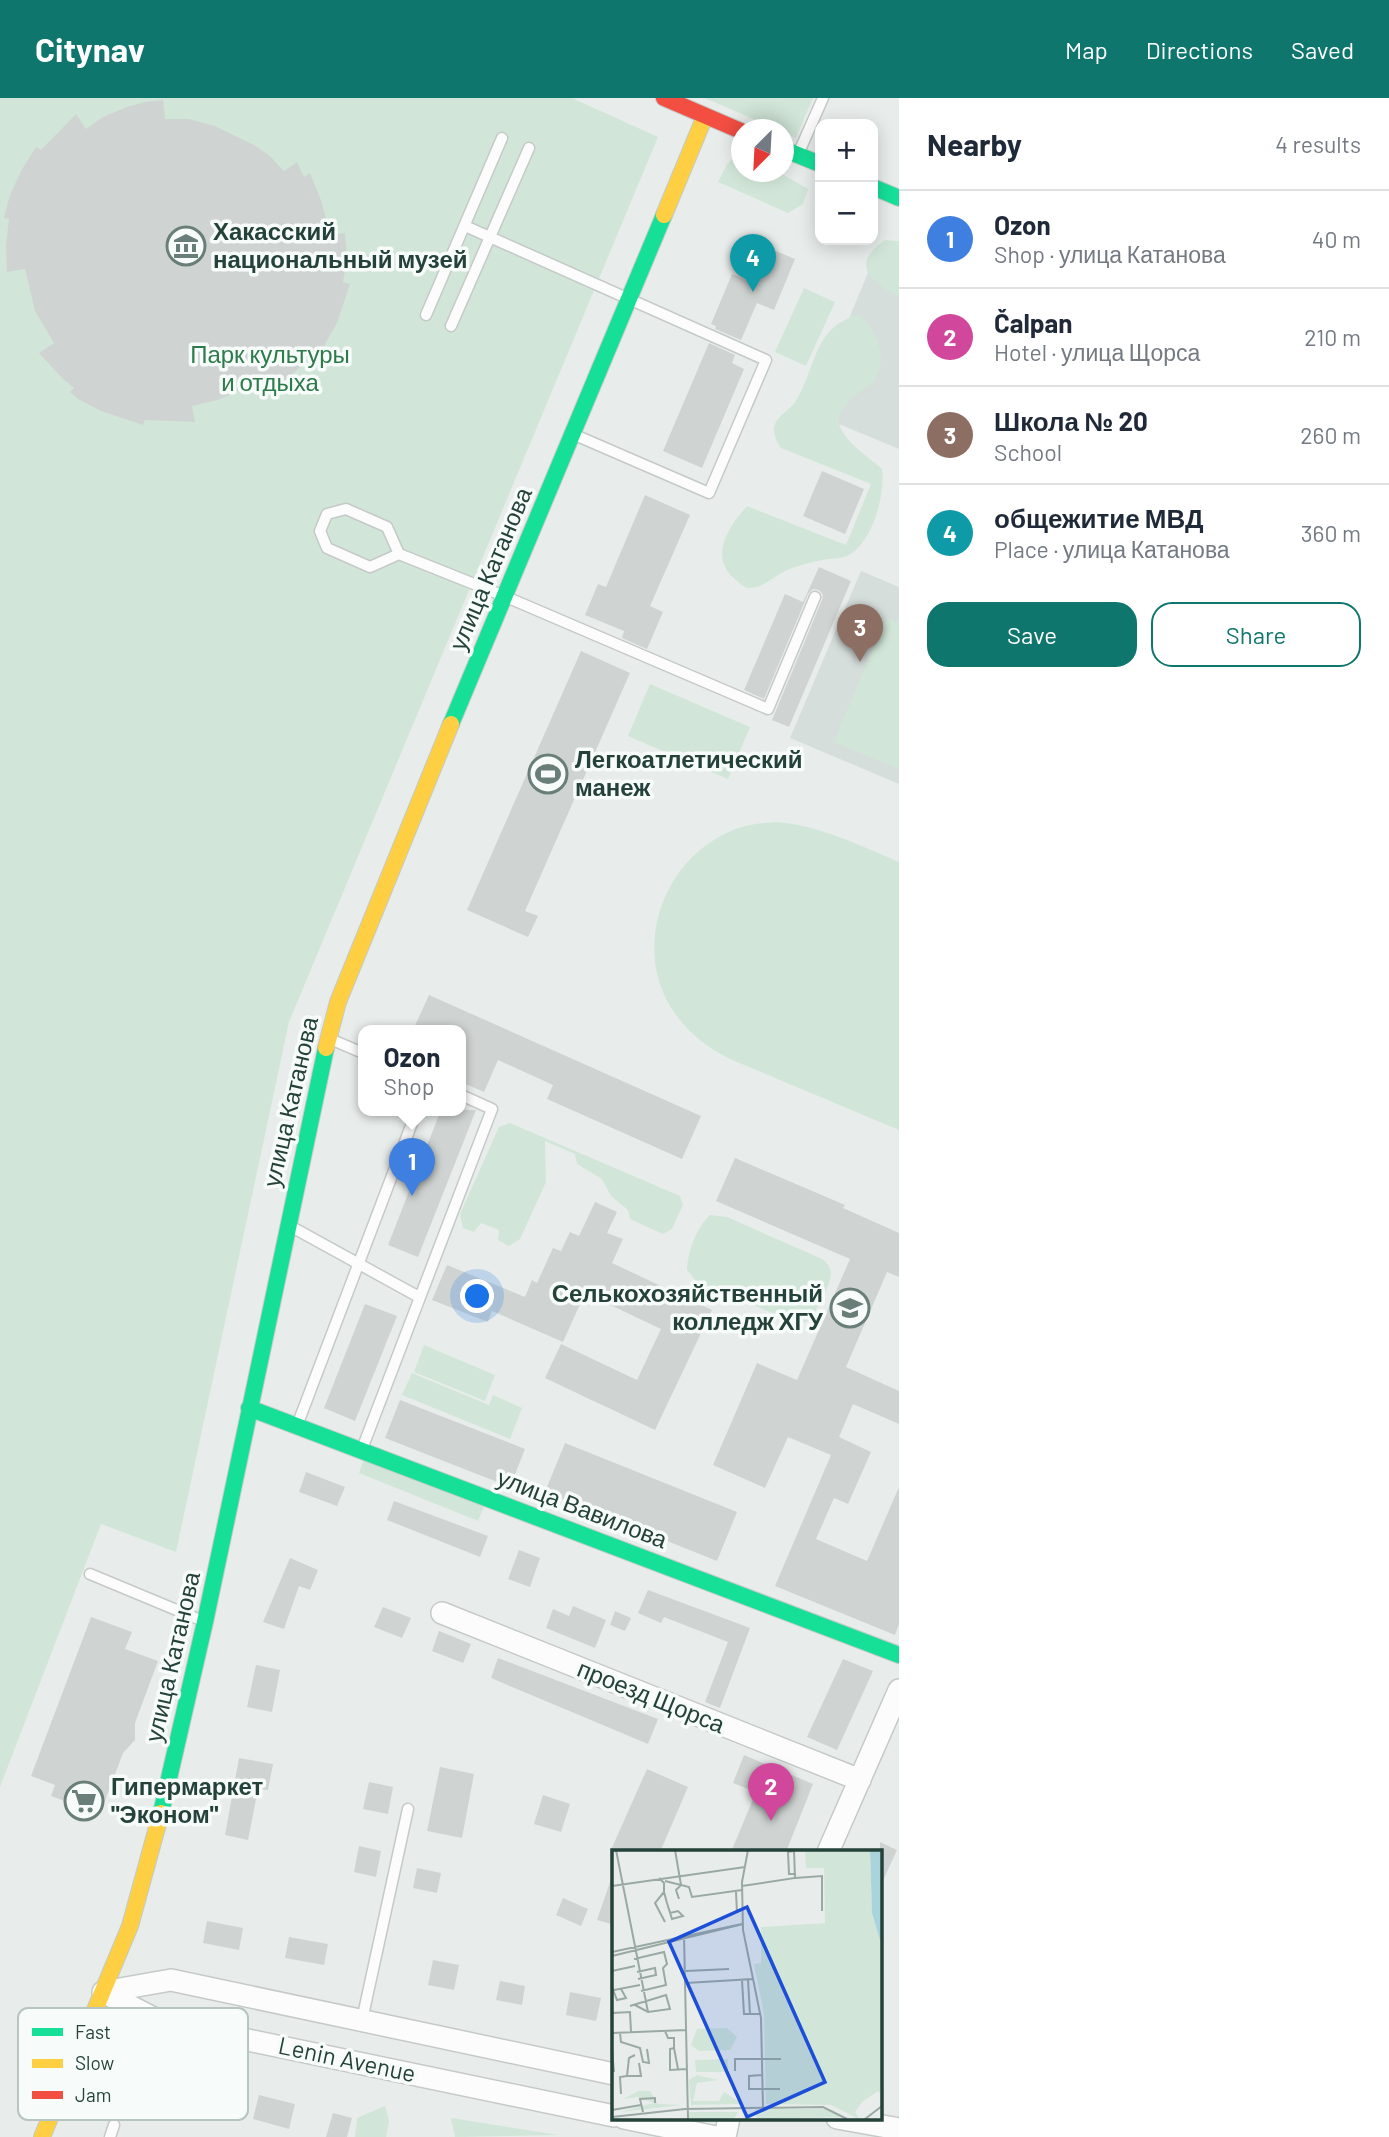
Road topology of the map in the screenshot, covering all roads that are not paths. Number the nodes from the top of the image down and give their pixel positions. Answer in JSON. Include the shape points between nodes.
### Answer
{"nodes":[{"id":1,"x":664,"y":98,"type":"edge"},
{"id":2,"x":823,"y":98,"type":"edge"},
{"id":3,"x":705,"y":116,"type":"junction"},
{"id":4,"x":731,"y":127,"type":"edge"},
{"id":5,"x":502,"y":138,"type":"dead end"},
{"id":6,"x":794,"y":147,"type":"edge"},
{"id":7,"x":529,"y":148,"type":"dead end"},
{"id":8,"x":794,"y":153,"type":"edge"},
{"id":9,"x":815,"y":162,"type":"edge"},
{"id":10,"x":878,"y":189,"type":"edge"},
{"id":11,"x":899,"y":198,"type":"edge"},
{"id":12,"x":465,"y":226,"type":"junction"},
{"id":13,"x":491,"y":237,"type":"junction"},
{"id":14,"x":629,"y":300,"type":"junction"},
{"id":15,"x":426,"y":315,"type":"dead end"},
{"id":16,"x":451,"y":326,"type":"dead end"},
{"id":17,"x":573,"y":434,"type":"junction"},
{"id":18,"x":399,"y":554,"type":"junction"},
{"id":19,"x":504,"y":596,"type":"junction"},
{"id":20,"x":815,"y":597,"type":"dead end"},
{"id":21,"x":328,"y":1038,"type":"junction"},
{"id":22,"x":358,"y":1051,"type":"edge"},
{"id":23,"x":466,"y":1097,"type":"edge"},
{"id":24,"x":415,"y":1116,"type":"edge"},
{"id":25,"x":287,"y":1225,"type":"junction"},
{"id":26,"x":359,"y":1264,"type":"junction"},
{"id":27,"x":419,"y":1297,"type":"junction"},
{"id":28,"x":249,"y":1408,"type":"junction"},
{"id":29,"x":297,"y":1425,"type":"junction"},
{"id":30,"x":362,"y":1449,"type":"junction"},
{"id":31,"x":90,"y":1574,"type":"dead end"},
{"id":32,"x":442,"y":1613,"type":"dead end"},
{"id":33,"x":205,"y":1622,"type":"junction"},
{"id":34,"x":899,"y":1655,"type":"edge"},
{"id":35,"x":899,"y":1690,"type":"edge"},
{"id":36,"x":860,"y":1780,"type":"junction"},
{"id":37,"x":408,"y":1809,"type":"dead end"},
{"id":38,"x":829,"y":1850,"type":"edge"},
{"id":39,"x":103,"y":1992,"type":"junction"},
{"id":40,"x":96,"y":2008,"type":"edge"},
{"id":41,"x":134,"y":2008,"type":"edge"},
{"id":42,"x":362,"y":2020,"type":"junction"},
{"id":43,"x":248,"y":2040,"type":"edge"},
{"id":44,"x":612,"y":2074,"type":"edge"},
{"id":45,"x":612,"y":2116,"type":"edge"},
{"id":46,"x":49,"y":2120,"type":"edge"},
{"id":47,"x":634,"y":2120,"type":"edge"},
{"id":48,"x":848,"y":2120,"type":"edge"},
{"id":49,"x":114,"y":2125,"type":"dead end"},
{"id":50,"x":899,"y":2129,"type":"edge"},
{"id":51,"x":42,"y":2137,"type":"edge"},
{"id":52,"x":110,"y":2137,"type":"edge"},
{"id":53,"x":716,"y":2137,"type":"edge"}],
"edges":[{"from":1,"to":3,"type":"street"},
{"from":2,"to":6,"type":"lane"},
{"from":3,"to":4,"type":"street"},
{"from":3,"to":14,"type":"street","name":"улица Катанова"},
{"from":5,"to":12,"type":"lane"},
{"from":7,"to":13,"type":"lane"},
{"from":8,"to":9,"type":"street"},
{"from":10,"to":11,"type":"street"},
{"from":12,"to":13,"type":"lane"},
{"from":12,"to":15,"type":"lane"},
{"from":13,"to":14,"type":"lane"},
{"from":13,"to":16,"type":"lane"},
{"from":14,"to":17,"type":"street","name":"улица Катанова"},
{"from":14,"to":17,"type":"lane","via":[[766,360],[709,493]]},
{"from":17,"to":19,"type":"street","name":"улица Катанова"},
{"from":18,"to":18,"type":"lane","via":[[387,527],[346,509],[327,513],[320,531],[327,548],[370,567]]},
{"from":18,"to":19,"type":"lane"},
{"from":19,"to":20,"type":"lane","via":[[768,709]]},
{"from":19,"to":21,"type":"street","name":"улица Катанова","via":[[343,989]]},
{"from":21,"to":22,"type":"lane"},
{"from":21,"to":25,"type":"street","name":"улица Катанова"},
{"from":23,"to":27,"type":"lane","via":[[492,1109]]},
{"from":24,"to":26,"type":"lane"},
{"from":25,"to":26,"type":"lane"},
{"from":25,"to":28,"type":"street","name":"улица Катанова"},
{"from":26,"to":27,"type":"lane"},
{"from":26,"to":29,"type":"lane"},
{"from":27,"to":30,"type":"lane"},
{"from":28,"to":29,"type":"street","name":"улица Вавилова"},
{"from":28,"to":33,"type":"street","name":"улица Катанова"},
{"from":29,"to":30,"type":"street","name":"улица Вавилова"},
{"from":30,"to":34,"type":"street","name":"улица Вавилова"},
{"from":31,"to":33,"type":"lane"},
{"from":32,"to":36,"type":"street","name":"проезд Щорса"},
{"from":33,"to":39,"type":"street","name":"улица Катанова","via":[[153,1847],[130,1926]]},
{"from":35,"to":36,"type":"street"},
{"from":36,"to":38,"type":"street"},
{"from":37,"to":42,"type":"lane"},
{"from":39,"to":40,"type":"street","name":"улица Катанова"},
{"from":39,"to":41,"type":"street","name":"Lenin Avenue"},
{"from":39,"to":42,"type":"street","name":"Lenin Avenue","via":[[171,1980]]},
{"from":42,"to":44,"type":"street","name":"Lenin Avenue"},
{"from":43,"to":45,"type":"street","name":"Lenin Avenue"},
{"from":46,"to":51,"type":"street","name":"улица Катанова"},
{"from":47,"to":53,"type":"street"},
{"from":48,"to":50,"type":"street"},
{"from":49,"to":52,"type":"lane"}]}
